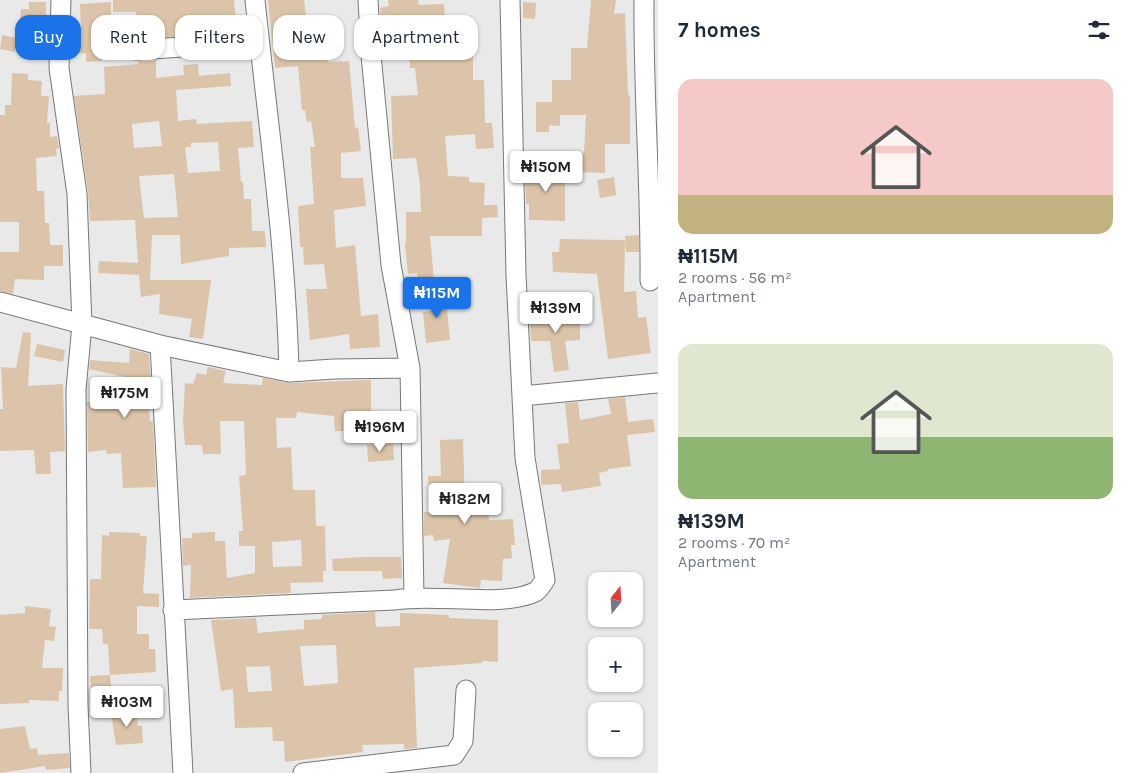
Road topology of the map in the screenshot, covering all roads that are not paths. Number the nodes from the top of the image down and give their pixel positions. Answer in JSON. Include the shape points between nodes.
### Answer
{"nodes":[{"id":1,"x":61,"y":0,"type":"edge"},
{"id":2,"x":255,"y":0,"type":"edge"},
{"id":3,"x":368,"y":0,"type":"edge"},
{"id":4,"x":510,"y":0,"type":"edge"},
{"id":5,"x":644,"y":0,"type":"edge"},
{"id":6,"x":257,"y":15,"type":"edge"},
{"id":7,"x":262,"y":60,"type":"edge"},
{"id":8,"x":650,"y":281,"type":"dead end"},
{"id":9,"x":0,"y":302,"type":"edge"},
{"id":10,"x":82,"y":325,"type":"junction"},
{"id":11,"x":160,"y":345,"type":"junction"},
{"id":12,"x":410,"y":368,"type":"junction"},
{"id":13,"x":288,"y":372,"type":"junction"},
{"id":14,"x":658,"y":383,"type":"edge"},
{"id":15,"x":522,"y":396,"type":"junction"},
{"id":16,"x":414,"y":597,"type":"junction"},
{"id":17,"x":173,"y":610,"type":"junction"},
{"id":18,"x":466,"y":690,"type":"dead end"},
{"id":19,"x":81,"y":773,"type":"edge"},
{"id":20,"x":184,"y":773,"type":"edge"},
{"id":21,"x":303,"y":773,"type":"edge"}],
"edges":[{"from":1,"to":10,"type":"street","via":[[59,68],[77,194]]},
{"from":2,"to":6,"type":"street"},
{"from":3,"to":12,"type":"street","via":[[391,265]]},
{"from":4,"to":15,"type":"street"},
{"from":5,"to":8,"type":"street"},
{"from":7,"to":13,"type":"street","via":[[283,248]]},
{"from":9,"to":10,"type":"street"},
{"from":10,"to":11,"type":"street"},
{"from":10,"to":19,"type":"street","via":[[76,389]]},
{"from":11,"to":13,"type":"street"},
{"from":11,"to":17,"type":"street"},
{"from":12,"to":13,"type":"street"},
{"from":12,"to":16,"type":"street"},
{"from":14,"to":15,"type":"street"},
{"from":15,"to":16,"type":"street","via":[[525,458],[545,580],[537,591],[510,599]]},
{"from":16,"to":17,"type":"street"},
{"from":17,"to":20,"type":"street"},
{"from":18,"to":21,"type":"street","via":[[463,740],[454,755]]}]}
